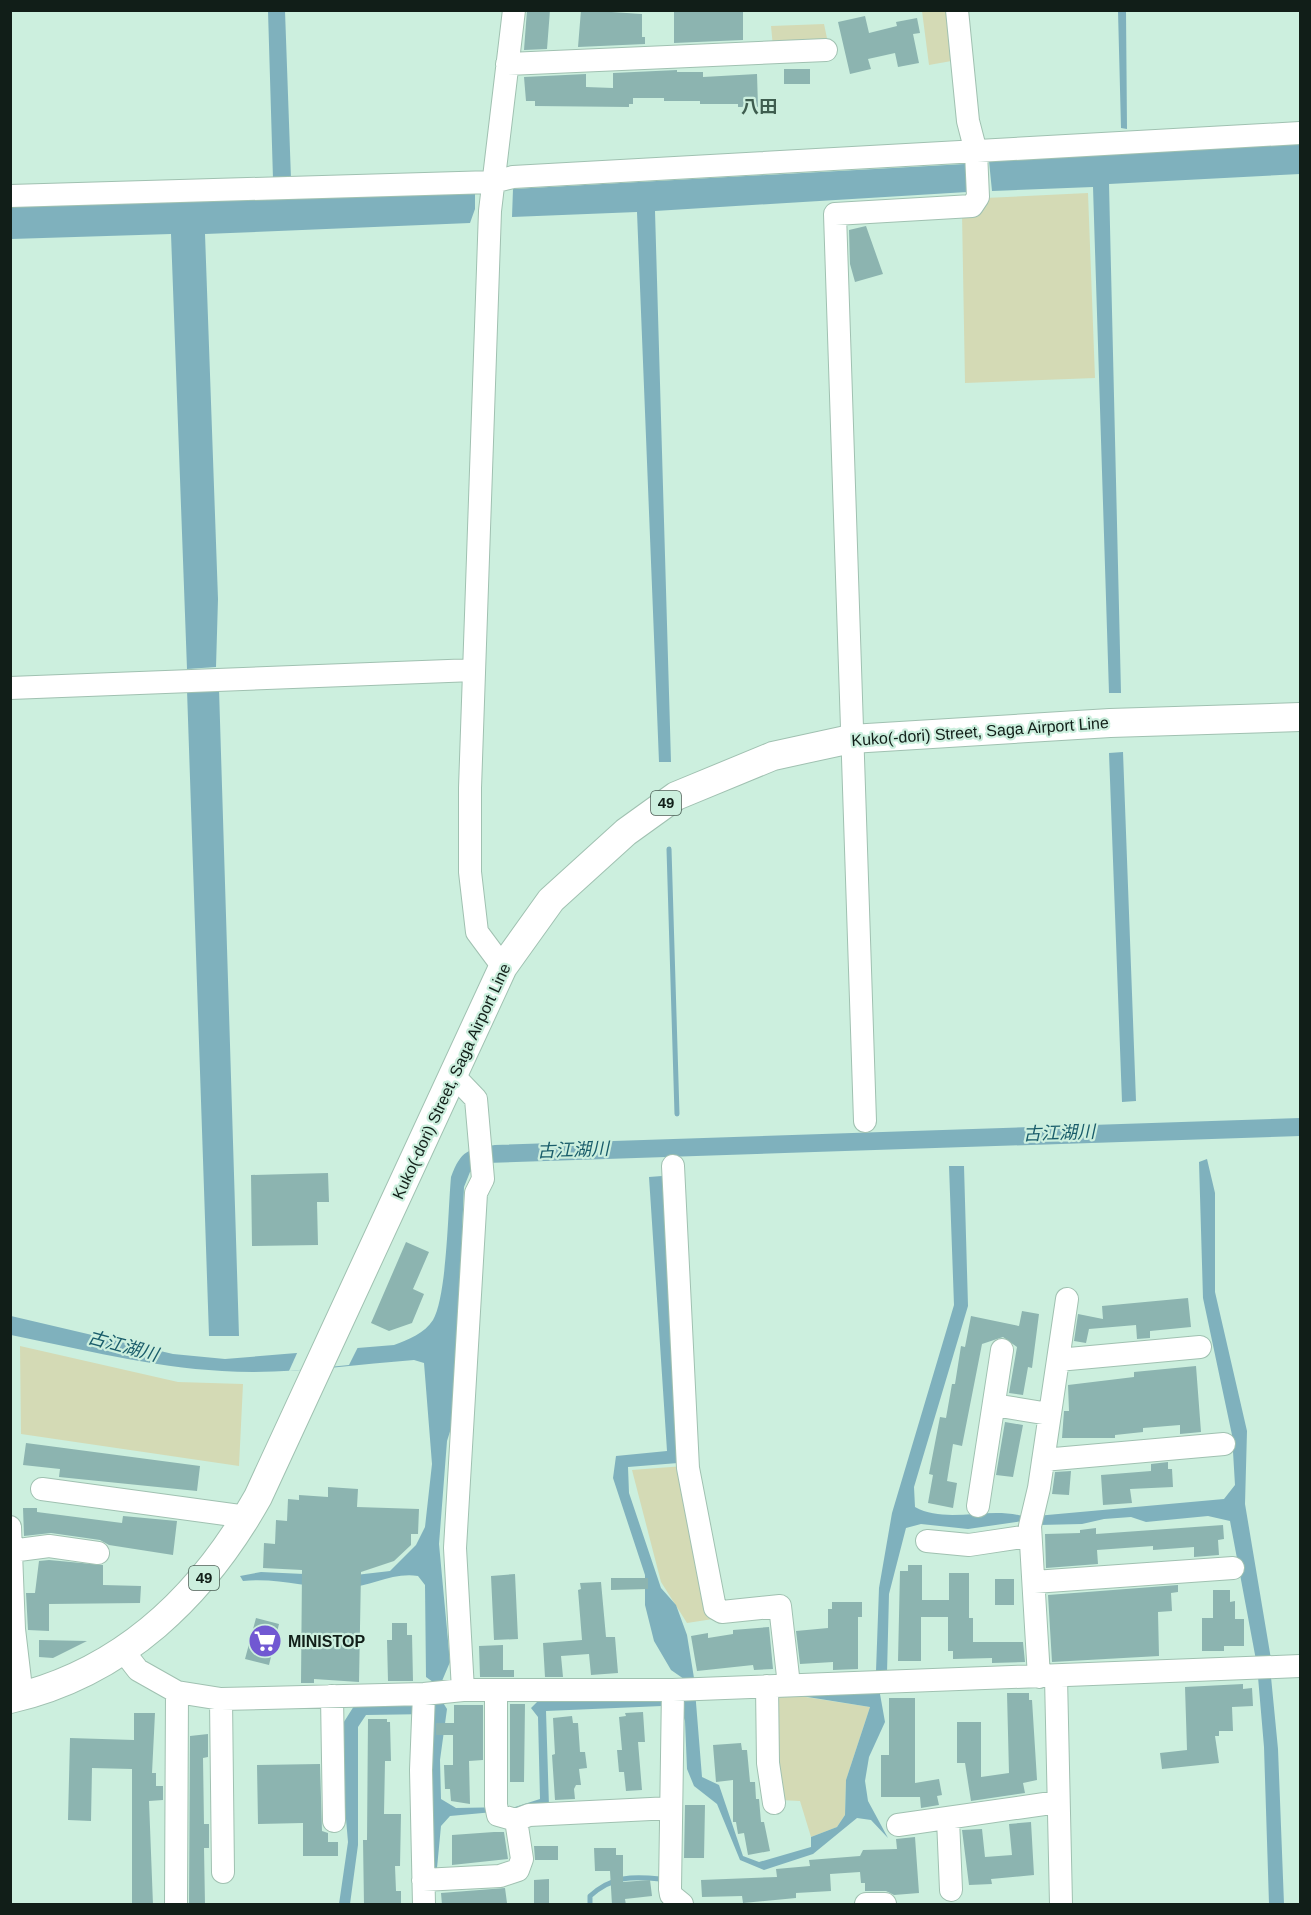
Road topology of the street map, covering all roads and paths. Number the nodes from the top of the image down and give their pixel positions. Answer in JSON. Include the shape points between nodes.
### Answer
{"nodes":[{"id":1,"x":514,"y":10,"type":"edge"},
{"id":2,"x":957,"y":10,"type":"edge"},
{"id":3,"x":826,"y":50,"type":"dead end"},
{"id":4,"x":507,"y":64,"type":"junction"},
{"id":5,"x":1300,"y":133,"type":"edge"},
{"id":6,"x":976,"y":152,"type":"junction"},
{"id":7,"x":493,"y":182,"type":"junction"},
{"id":8,"x":10,"y":196,"type":"edge"},
{"id":9,"x":474,"y":670,"type":"junction"},
{"id":10,"x":10,"y":688,"type":"edge"},
{"id":11,"x":1300,"y":717,"type":"edge"},
{"id":12,"x":851,"y":739,"type":"junction"},
{"id":13,"x":503,"y":967,"type":"junction"},
{"id":14,"x":453,"y":1075,"type":"junction"},
{"id":15,"x":866,"y":1121,"type":"dead end"},
{"id":16,"x":673,"y":1166,"type":"dead end"},
{"id":17,"x":1067,"y":1299,"type":"dead end"},
{"id":18,"x":1200,"y":1347,"type":"dead end"},
{"id":19,"x":1002,"y":1350,"type":"dead end"},
{"id":20,"x":1058,"y":1360,"type":"junction"},
{"id":21,"x":994,"y":1405,"type":"junction"},
{"id":22,"x":1049,"y":1414,"type":"junction"},
{"id":23,"x":1224,"y":1444,"type":"dead end"},
{"id":24,"x":1043,"y":1460,"type":"junction"},
{"id":25,"x":42,"y":1490,"type":"dead end"},
{"id":26,"x":978,"y":1506,"type":"dead end"},
{"id":27,"x":247,"y":1517,"type":"junction"},
{"id":28,"x":1030,"y":1525,"type":"junction"},
{"id":29,"x":10,"y":1527,"type":"edge"},
{"id":30,"x":927,"y":1541,"type":"dead end"},
{"id":31,"x":11,"y":1551,"type":"edge"},
{"id":32,"x":98,"y":1553,"type":"dead end"},
{"id":33,"x":1233,"y":1568,"type":"dead end"},
{"id":34,"x":1034,"y":1582,"type":"junction"},
{"id":35,"x":124,"y":1652,"type":"junction"},
{"id":36,"x":1300,"y":1666,"type":"edge"},
{"id":37,"x":1047,"y":1677,"type":"junction"},
{"id":38,"x":778,"y":1686,"type":"junction"},
{"id":39,"x":496,"y":1690,"type":"junction"},
{"id":40,"x":177,"y":1692,"type":"junction"},
{"id":41,"x":680,"y":1695,"type":"junction"},
{"id":42,"x":332,"y":1696,"type":"junction"},
{"id":43,"x":16,"y":1698,"type":"edge"},
{"id":44,"x":435,"y":1698,"type":"junction"},
{"id":45,"x":221,"y":1699,"type":"junction"},
{"id":46,"x":1058,"y":1802,"type":"junction"},
{"id":47,"x":774,"y":1803,"type":"dead end"},
{"id":48,"x":671,"y":1808,"type":"junction"},
{"id":49,"x":503,"y":1813,"type":"junction"},
{"id":50,"x":948,"y":1819,"type":"junction"},
{"id":51,"x":334,"y":1821,"type":"dead end"},
{"id":52,"x":898,"y":1825,"type":"dead end"},
{"id":53,"x":223,"y":1872,"type":"dead end"},
{"id":54,"x":430,"y":1879,"type":"junction"},
{"id":55,"x":951,"y":1890,"type":"dead end"},
{"id":56,"x":176,"y":1905,"type":"edge"},
{"id":57,"x":424,"y":1905,"type":"edge"},
{"id":58,"x":682,"y":1905,"type":"edge"},
{"id":59,"x":866,"y":1905,"type":"edge"},
{"id":60,"x":885,"y":1905,"type":"edge"},
{"id":61,"x":1061,"y":1905,"type":"edge"}],
"edges":[{"from":1,"to":4,"type":"street"},
{"from":2,"to":6,"type":"street","via":[[968,120]]},
{"from":3,"to":4,"type":"street"},
{"from":4,"to":7,"type":"street"},
{"from":5,"to":6,"type":"street"},
{"from":6,"to":7,"type":"street","via":[[513,177]]},
{"from":6,"to":12,"type":"street","via":[[978,197],[972,206],[835,214]]},
{"from":7,"to":8,"type":"street"},
{"from":7,"to":9,"type":"street"},
{"from":9,"to":10,"type":"street"},
{"from":9,"to":13,"type":"street","via":[[470,872],[477,932]]},
{"from":11,"to":12,"type":"main road","name":"Kuko(-dori) Street, Saga Airport Line","number":"49","via":[[1110,723]]},
{"from":12,"to":13,"type":"main road","name":"Kuko(-dori) Street, Saga Airport Line","number":"49","via":[[773,756],[676,796],[626,832],[551,900]]},
{"from":12,"to":15,"type":"street"},
{"from":13,"to":14,"type":"main road","name":"Kuko(-dori) Street, Saga Airport Line","number":"49"},
{"from":14,"to":27,"type":"main road","name":"Kuko(-dori) Street, Saga Airport Line","number":"49"},
{"from":14,"to":44,"type":"street","via":[[476,1099],[483,1179],[476,1194],[455,1548]]},
{"from":16,"to":38,"type":"street","via":[[688,1468],[715,1608],[722,1612],[780,1606]]},
{"from":17,"to":20,"type":"street"},
{"from":18,"to":20,"type":"street"},
{"from":19,"to":21,"type":"street"},
{"from":20,"to":22,"type":"street"},
{"from":21,"to":22,"type":"street"},
{"from":21,"to":26,"type":"street"},
{"from":22,"to":24,"type":"street"},
{"from":23,"to":24,"type":"street"},
{"from":24,"to":28,"type":"street"},
{"from":25,"to":27,"type":"street"},
{"from":27,"to":35,"type":"main road","name":"Kuko(-dori) Street, Saga Airport Line","number":"49","via":[[195,1588],[163,1622]]},
{"from":28,"to":30,"type":"street","via":[[969,1545]]},
{"from":28,"to":34,"type":"street"},
{"from":29,"to":31,"type":"street"},
{"from":31,"to":32,"type":"street","via":[[49,1546]]},
{"from":31,"to":43,"type":"street"},
{"from":33,"to":34,"type":"street"},
{"from":34,"to":37,"type":"street"},
{"from":35,"to":40,"type":"street","via":[[138,1670]]},
{"from":35,"to":43,"type":"main road","name":"Kuko(-dori) Street, Saga Airport Line","number":"49","via":[[94,1669]]},
{"from":36,"to":37,"type":"street"},
{"from":37,"to":38,"type":"street"},
{"from":37,"to":46,"type":"street"},
{"from":38,"to":41,"type":"street"},
{"from":38,"to":47,"type":"street","via":[[768,1763]]},
{"from":39,"to":41,"type":"street"},
{"from":39,"to":44,"type":"street"},
{"from":39,"to":49,"type":"street"},
{"from":40,"to":45,"type":"street"},
{"from":40,"to":56,"type":"street"},
{"from":41,"to":48,"type":"street"},
{"from":42,"to":44,"type":"street"},
{"from":42,"to":45,"type":"street"},
{"from":42,"to":51,"type":"street"},
{"from":44,"to":54,"type":"street","via":[[421,1770]]},
{"from":45,"to":53,"type":"street"},
{"from":46,"to":50,"type":"street"},
{"from":46,"to":61,"type":"street"},
{"from":48,"to":49,"type":"street"},
{"from":48,"to":58,"type":"street","via":[[670,1895]]},
{"from":49,"to":54,"type":"street","via":[[522,1859],[518,1870],[500,1876]]},
{"from":50,"to":52,"type":"street"},
{"from":50,"to":55,"type":"street"},
{"from":54,"to":57,"type":"street"},
{"from":59,"to":60,"type":"street"}]}
